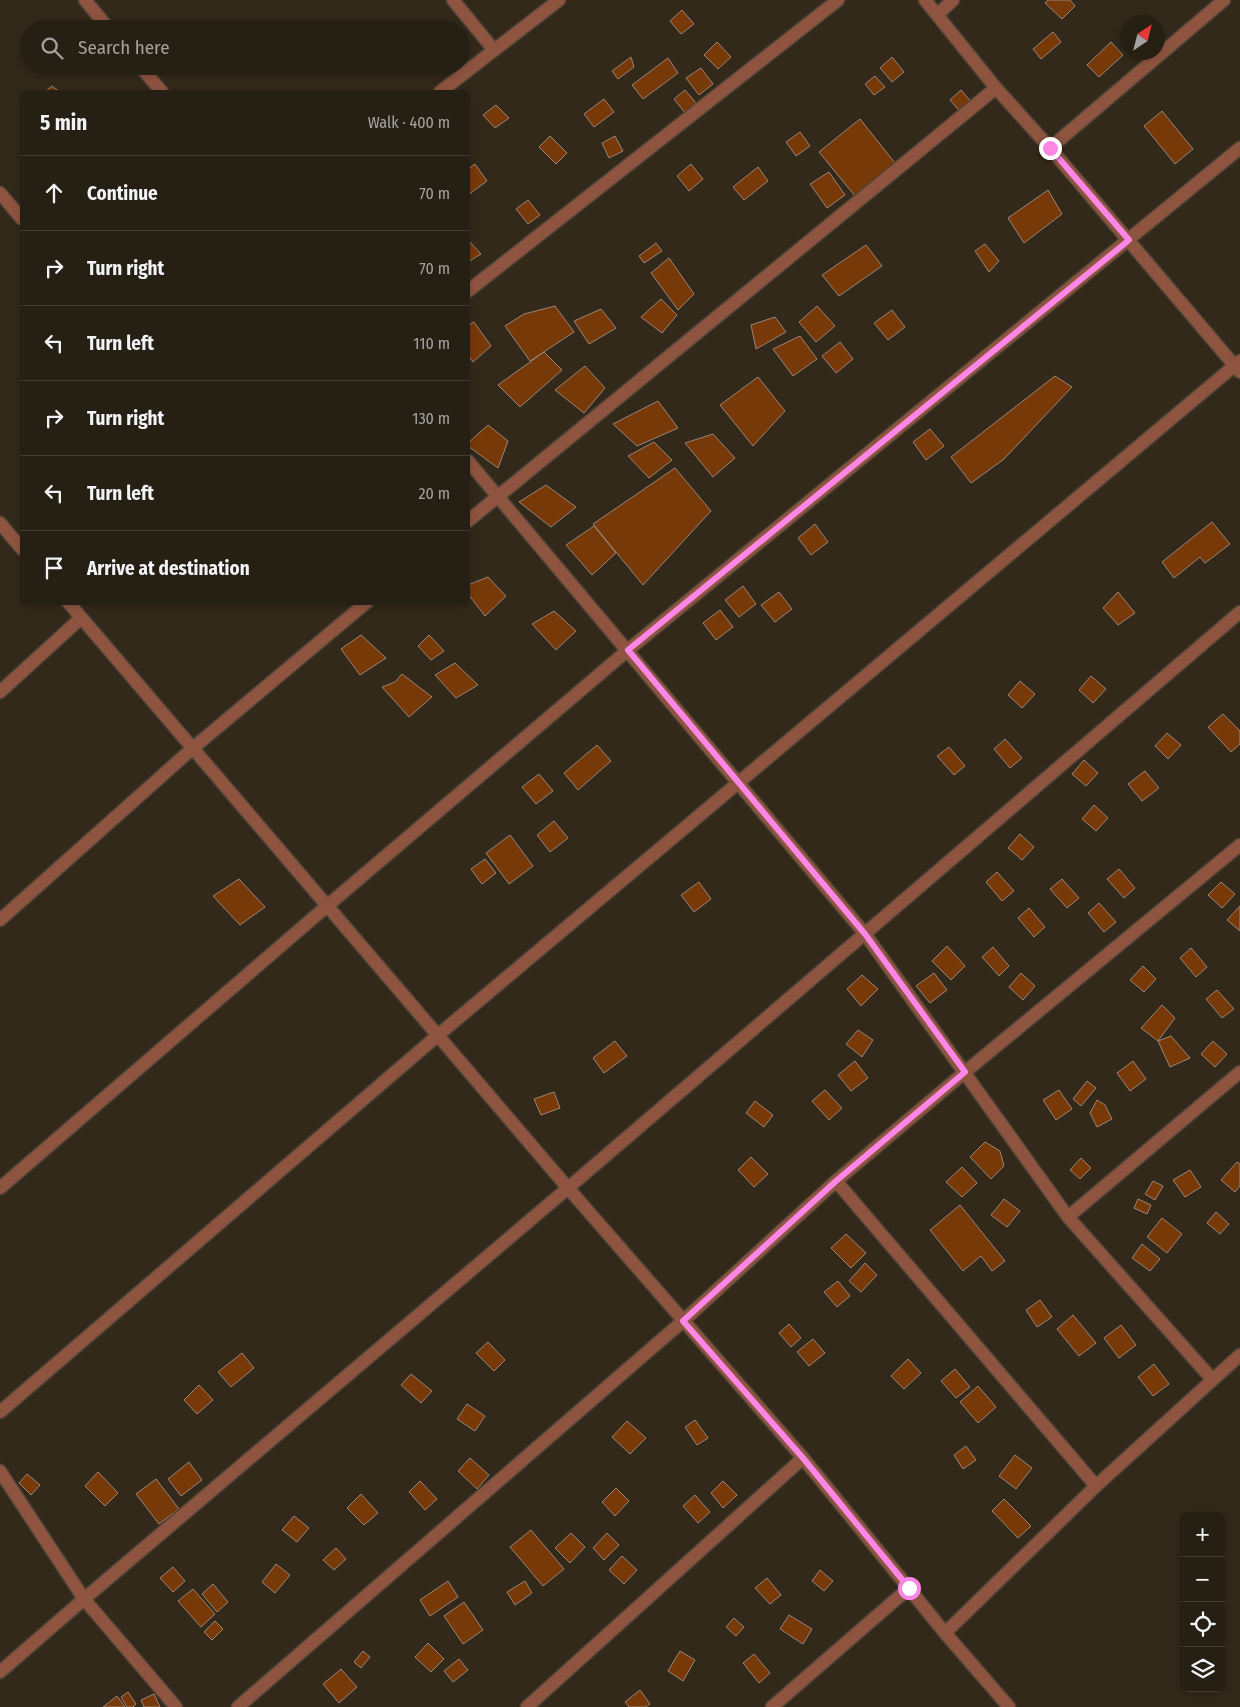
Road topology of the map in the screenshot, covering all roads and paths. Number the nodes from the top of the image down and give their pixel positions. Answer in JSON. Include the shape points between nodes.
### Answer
{"nodes":[{"id":1,"x":85,"y":0,"type":"edge"},
{"id":2,"x":453,"y":0,"type":"edge"},
{"id":3,"x":559,"y":0,"type":"edge"},
{"id":4,"x":838,"y":0,"type":"edge"},
{"id":5,"x":925,"y":0,"type":"edge"},
{"id":6,"x":953,"y":0,"type":"edge"},
{"id":7,"x":1224,"y":0,"type":"edge"},
{"id":8,"x":937,"y":15,"type":"junction"},
{"id":9,"x":102,"y":20,"type":"edge"},
{"id":10,"x":469,"y":20,"type":"edge"},
{"id":11,"x":470,"y":21,"type":"edge"},
{"id":12,"x":494,"y":50,"type":"junction"},
{"id":13,"x":470,"y":69,"type":"edge"},
{"id":14,"x":148,"y":75,"type":"edge"},
{"id":15,"x":462,"y":75,"type":"edge"},
{"id":16,"x":996,"y":88,"type":"junction"},
{"id":17,"x":160,"y":90,"type":"edge"},
{"id":18,"x":443,"y":90,"type":"edge"},
{"id":19,"x":1050,"y":148,"type":"junction"},
{"id":20,"x":1240,"y":148,"type":"edge"},
{"id":21,"x":0,"y":193,"type":"edge"},
{"id":22,"x":20,"y":217,"type":"edge"},
{"id":23,"x":1129,"y":240,"type":"junction"},
{"id":24,"x":470,"y":289,"type":"edge"},
{"id":25,"x":1238,"y":366,"type":"edge"},
{"id":26,"x":470,"y":463,"type":"edge"},
{"id":27,"x":497,"y":497,"type":"junction"},
{"id":28,"x":470,"y":519,"type":"edge"},
{"id":29,"x":0,"y":523,"type":"edge"},
{"id":30,"x":20,"y":547,"type":"edge"},
{"id":31,"x":70,"y":605,"type":"edge"},
{"id":32,"x":352,"y":607,"type":"edge"},
{"id":33,"x":1240,"y":612,"type":"edge"},
{"id":34,"x":81,"y":618,"type":"junction"},
{"id":35,"x":628,"y":650,"type":"junction"},
{"id":36,"x":0,"y":692,"type":"edge"},
{"id":37,"x":192,"y":748,"type":"junction"},
{"id":38,"x":739,"y":782,"type":"junction"},
{"id":39,"x":1240,"y":845,"type":"edge"},
{"id":40,"x":327,"y":906,"type":"junction"},
{"id":41,"x":0,"y":920,"type":"edge"},
{"id":42,"x":865,"y":934,"type":"junction"},
{"id":43,"x":437,"y":1036,"type":"junction"},
{"id":44,"x":965,"y":1072,"type":"junction"},
{"id":45,"x":1240,"y":1072,"type":"edge"},
{"id":46,"x":836,"y":1181,"type":"junction"},
{"id":47,"x":0,"y":1188,"type":"edge"},
{"id":48,"x":568,"y":1188,"type":"junction"},
{"id":49,"x":1068,"y":1217,"type":"junction"},
{"id":50,"x":683,"y":1321,"type":"junction"},
{"id":51,"x":1240,"y":1355,"type":"edge"},
{"id":52,"x":1212,"y":1379,"type":"junction"},
{"id":53,"x":0,"y":1412,"type":"edge"},
{"id":54,"x":803,"y":1458,"type":"junction"},
{"id":55,"x":0,"y":1471,"type":"edge"},
{"id":56,"x":1096,"y":1486,"type":"junction"},
{"id":57,"x":909,"y":1588,"type":"junction"},
{"id":58,"x":84,"y":1599,"type":"junction"},
{"id":59,"x":945,"y":1633,"type":"junction"},
{"id":60,"x":0,"y":1672,"type":"edge"},
{"id":61,"x":176,"y":1707,"type":"edge"},
{"id":62,"x":238,"y":1707,"type":"edge"},
{"id":63,"x":527,"y":1707,"type":"edge"},
{"id":64,"x":772,"y":1707,"type":"edge"},
{"id":65,"x":1009,"y":1707,"type":"edge"}],
"edges":[{"from":1,"to":9,"type":"street"},
{"from":2,"to":10,"type":"street"},
{"from":3,"to":12,"type":"street"},
{"from":4,"to":24,"type":"street"},
{"from":5,"to":8,"type":"street"},
{"from":6,"to":8,"type":"street"},
{"from":7,"to":19,"type":"street"},
{"from":8,"to":16,"type":"street"},
{"from":11,"to":12,"type":"street"},
{"from":12,"to":13,"type":"street"},
{"from":14,"to":17,"type":"street"},
{"from":15,"to":18,"type":"street"},
{"from":16,"to":19,"type":"street"},
{"from":16,"to":27,"type":"street"},
{"from":19,"to":23,"type":"street"},
{"from":20,"to":23,"type":"street"},
{"from":21,"to":22,"type":"street"},
{"from":23,"to":25,"type":"street"},
{"from":23,"to":35,"type":"street"},
{"from":25,"to":38,"type":"street"},
{"from":26,"to":27,"type":"street"},
{"from":27,"to":28,"type":"street"},
{"from":27,"to":35,"type":"street"},
{"from":29,"to":30,"type":"street"},
{"from":31,"to":34,"type":"street"},
{"from":32,"to":37,"type":"street"},
{"from":33,"to":42,"type":"street"},
{"from":34,"to":36,"type":"street"},
{"from":34,"to":37,"type":"street"},
{"from":35,"to":38,"type":"street"},
{"from":35,"to":40,"type":"street"},
{"from":37,"to":40,"type":"street"},
{"from":37,"to":41,"type":"street"},
{"from":38,"to":42,"type":"street"},
{"from":38,"to":43,"type":"street"},
{"from":39,"to":44,"type":"street"},
{"from":40,"to":43,"type":"street"},
{"from":40,"to":47,"type":"street"},
{"from":42,"to":44,"type":"street"},
{"from":42,"to":48,"type":"street"},
{"from":43,"to":48,"type":"street"},
{"from":43,"to":53,"type":"street"},
{"from":44,"to":46,"type":"street"},
{"from":44,"to":49,"type":"street"},
{"from":45,"to":49,"type":"street"},
{"from":46,"to":50,"type":"street"},
{"from":46,"to":56,"type":"street"},
{"from":48,"to":50,"type":"street"},
{"from":48,"to":58,"type":"street"},
{"from":49,"to":52,"type":"street"},
{"from":50,"to":54,"type":"street"},
{"from":50,"to":62,"type":"street"},
{"from":51,"to":52,"type":"street"},
{"from":52,"to":56,"type":"street"},
{"from":54,"to":57,"type":"street"},
{"from":54,"to":63,"type":"street"},
{"from":55,"to":58,"type":"street"},
{"from":56,"to":59,"type":"street"},
{"from":57,"to":59,"type":"street"},
{"from":57,"to":64,"type":"street"},
{"from":58,"to":60,"type":"street"},
{"from":58,"to":61,"type":"street"},
{"from":59,"to":65,"type":"street"}]}
